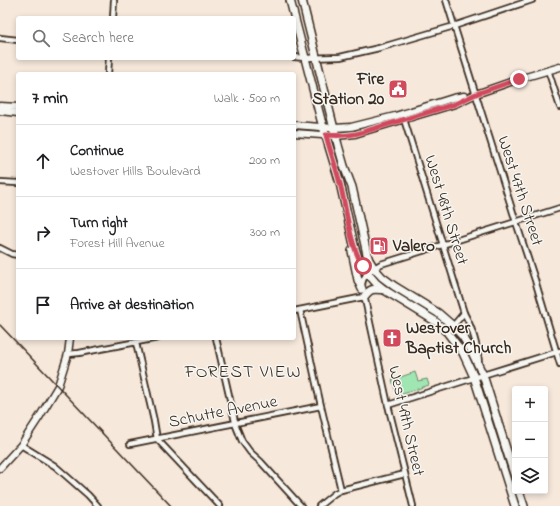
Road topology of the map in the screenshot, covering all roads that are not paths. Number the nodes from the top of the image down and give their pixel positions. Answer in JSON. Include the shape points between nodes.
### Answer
{"nodes":[{"id":1,"x":114,"y":0,"type":"edge"},
{"id":2,"x":290,"y":0,"type":"edge"},
{"id":3,"x":302,"y":0,"type":"edge"},
{"id":4,"x":446,"y":0,"type":"edge"},
{"id":5,"x":532,"y":0,"type":"edge"},
{"id":6,"x":113,"y":16,"type":"edge"},
{"id":7,"x":294,"y":16,"type":"edge"},
{"id":8,"x":296,"y":23,"type":"edge"},
{"id":9,"x":454,"y":26,"type":"junction"},
{"id":10,"x":0,"y":38,"type":"edge"},
{"id":11,"x":16,"y":40,"type":"edge"},
{"id":12,"x":296,"y":57,"type":"edge"},
{"id":13,"x":316,"y":57,"type":"junction"},
{"id":14,"x":305,"y":58,"type":"junction"},
{"id":15,"x":109,"y":60,"type":"edge"},
{"id":16,"x":560,"y":67,"type":"edge"},
{"id":17,"x":548,"y":70,"type":"junction"},
{"id":18,"x":108,"y":72,"type":"edge"},
{"id":19,"x":476,"y":94,"type":"junction"},
{"id":20,"x":0,"y":106,"type":"edge"},
{"id":21,"x":16,"y":107,"type":"edge"},
{"id":22,"x":560,"y":107,"type":"edge"},
{"id":23,"x":0,"y":111,"type":"edge"},
{"id":24,"x":16,"y":113,"type":"edge"},
{"id":25,"x":403,"y":117,"type":"junction"},
{"id":26,"x":296,"y":125,"type":"edge"},
{"id":27,"x":324,"y":127,"type":"junction"},
{"id":28,"x":334,"y":128,"type":"junction"},
{"id":29,"x":296,"y":133,"type":"edge"},
{"id":30,"x":326,"y":135,"type":"junction"},
{"id":31,"x":336,"y":136,"type":"junction"},
{"id":32,"x":0,"y":182,"type":"edge"},
{"id":33,"x":16,"y":183,"type":"edge"},
{"id":34,"x":560,"y":208,"type":"edge"},
{"id":35,"x":516,"y":222,"type":"junction"},
{"id":36,"x":352,"y":237,"type":"junction"},
{"id":37,"x":443,"y":245,"type":"junction"},
{"id":38,"x":0,"y":248,"type":"edge"},
{"id":39,"x":16,"y":255,"type":"edge"},
{"id":40,"x":374,"y":268,"type":"junction"},
{"id":41,"x":367,"y":273,"type":"junction"},
{"id":42,"x":362,"y":289,"type":"junction"},
{"id":43,"x":386,"y":291,"type":"junction"},
{"id":44,"x":364,"y":297,"type":"junction"},
{"id":45,"x":300,"y":310,"type":"junction"},
{"id":46,"x":296,"y":311,"type":"edge"},
{"id":47,"x":464,"y":313,"type":"junction"},
{"id":48,"x":453,"y":326,"type":"junction"},
{"id":49,"x":447,"y":332,"type":"junction"},
{"id":50,"x":70,"y":340,"type":"edge"},
{"id":51,"x":149,"y":340,"type":"edge"},
{"id":52,"x":216,"y":340,"type":"edge"},
{"id":53,"x":136,"y":343,"type":"junction"},
{"id":54,"x":558,"y":352,"type":"edge"},
{"id":55,"x":68,"y":354,"type":"junction"},
{"id":56,"x":560,"y":364,"type":"edge"},
{"id":57,"x":479,"y":365,"type":"junction"},
{"id":58,"x":483,"y":375,"type":"junction"},
{"id":59,"x":474,"y":378,"type":"junction"},
{"id":60,"x":388,"y":405,"type":"junction"},
{"id":61,"x":321,"y":406,"type":"junction"},
{"id":62,"x":235,"y":423,"type":"junction"},
{"id":63,"x":157,"y":439,"type":"junction"},
{"id":64,"x":130,"y":444,"type":"dead end"},
{"id":65,"x":21,"y":445,"type":"junction"},
{"id":66,"x":512,"y":467,"type":"edge"},
{"id":67,"x":0,"y":468,"type":"edge"},
{"id":68,"x":405,"y":474,"type":"junction"},
{"id":69,"x":341,"y":490,"type":"junction"},
{"id":70,"x":520,"y":494,"type":"edge"},
{"id":71,"x":98,"y":506,"type":"edge"},
{"id":72,"x":220,"y":506,"type":"edge"},
{"id":73,"x":301,"y":506,"type":"edge"},
{"id":74,"x":319,"y":506,"type":"edge"},
{"id":75,"x":413,"y":506,"type":"edge"},
{"id":76,"x":515,"y":506,"type":"edge"},
{"id":77,"x":524,"y":506,"type":"edge"}],
"edges":[{"from":1,"to":6,"type":"street"},
{"from":2,"to":7,"type":"main road"},
{"from":3,"to":13,"type":"main road"},
{"from":4,"to":9,"type":"street","name":"West 47th Street"},
{"from":5,"to":9,"type":"street"},
{"from":8,"to":14,"type":"main road"},
{"from":9,"to":13,"type":"street","via":[[340,57]]},
{"from":9,"to":19,"type":"street","name":"West 47th Street"},
{"from":10,"to":11,"type":"street"},
{"from":12,"to":14,"type":"street"},
{"from":13,"to":14,"type":"street"},
{"from":13,"to":28,"type":"main road"},
{"from":14,"to":27,"type":"main road"},
{"from":15,"to":18,"type":"street"},
{"from":16,"to":17,"type":"main road"},
{"from":17,"to":19,"type":"main road"},
{"from":17,"to":22,"type":"street"},
{"from":19,"to":25,"type":"main road","via":[[455,104]]},
{"from":19,"to":35,"type":"street","name":"West 47th Street"},
{"from":20,"to":21,"type":"main road"},
{"from":23,"to":24,"type":"main road"},
{"from":25,"to":28,"type":"main road"},
{"from":25,"to":31,"type":"main road","via":[[355,134]]},
{"from":25,"to":37,"type":"street","name":"West 48th Street"},
{"from":26,"to":27,"type":"main road"},
{"from":27,"to":28,"type":"main road"},
{"from":27,"to":30,"type":"main road"},
{"from":28,"to":31,"type":"main road"},
{"from":29,"to":30,"type":"main road"},
{"from":30,"to":31,"type":"main road"},
{"from":30,"to":36,"type":"main road"},
{"from":31,"to":40,"type":"main road","via":[[352,187],[367,256]]},
{"from":32,"to":33,"type":"street"},
{"from":34,"to":35,"type":"street"},
{"from":35,"to":37,"type":"street"},
{"from":35,"to":54,"type":"street","name":"West 47th Street"},
{"from":36,"to":41,"type":"main road","via":[[358,258]]},
{"from":36,"to":42,"type":"main road","via":[[351,250]]},
{"from":37,"to":40,"type":"street"},
{"from":37,"to":47,"type":"street","name":"West 48th Street"},
{"from":38,"to":39,"type":"street"},
{"from":40,"to":41,"type":"street"},
{"from":40,"to":48,"type":"main road","via":[[387,281],[438,313]]},
{"from":41,"to":42,"type":"street","via":[[363,279]]},
{"from":41,"to":43,"type":"main road"},
{"from":42,"to":44,"type":"street","name":"West 49th Street"},
{"from":43,"to":44,"type":"main road","via":[[371,289]]},
{"from":43,"to":49,"type":"main road","via":[[435,321]]},
{"from":44,"to":45,"type":"street"},
{"from":44,"to":60,"type":"street","name":"West 49th Street"},
{"from":45,"to":46,"type":"street"},
{"from":45,"to":61,"type":"street"},
{"from":47,"to":48,"type":"street"},
{"from":47,"to":57,"type":"street","name":"West 48th Street","via":[[468,318]]},
{"from":48,"to":49,"type":"street"},
{"from":48,"to":57,"type":"main road","via":[[463,337]]},
{"from":49,"to":59,"type":"main road","via":[[463,353]]},
{"from":50,"to":55,"type":"main road"},
{"from":51,"to":53,"type":"street"},
{"from":52,"to":62,"type":"street"},
{"from":53,"to":55,"type":"street"},
{"from":53,"to":63,"type":"street"},
{"from":54,"to":56,"type":"street","name":"West 47th Street"},
{"from":54,"to":58,"type":"street"},
{"from":55,"to":65,"type":"main road","via":[[58,386]]},
{"from":57,"to":58,"type":"main road"},
{"from":58,"to":59,"type":"street"},
{"from":58,"to":66,"type":"main road"},
{"from":59,"to":60,"type":"street"},
{"from":59,"to":76,"type":"main road"},
{"from":60,"to":68,"type":"street","name":"West 49th Street"},
{"from":61,"to":62,"type":"street","name":"Schutte Avenue"},
{"from":61,"to":69,"type":"street"},
{"from":62,"to":63,"type":"street","name":"Schutte Avenue"},
{"from":62,"to":73,"type":"street","via":[[242,441],[250,452]]},
{"from":63,"to":64,"type":"street","name":"Schutte Avenue"},
{"from":63,"to":72,"type":"street"},
{"from":65,"to":67,"type":"main road"},
{"from":65,"to":71,"type":"street","via":[[55,466]]},
{"from":68,"to":69,"type":"street"},
{"from":68,"to":75,"type":"street","name":"West 49th Street"},
{"from":69,"to":74,"type":"street"},
{"from":70,"to":77,"type":"main road"}]}
